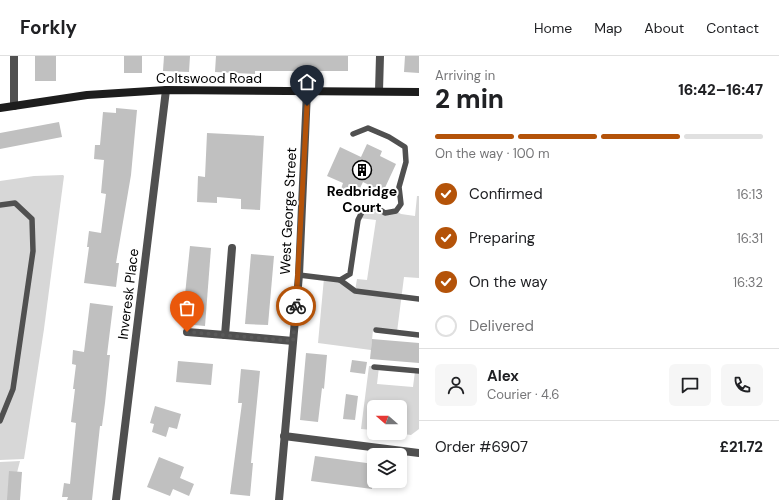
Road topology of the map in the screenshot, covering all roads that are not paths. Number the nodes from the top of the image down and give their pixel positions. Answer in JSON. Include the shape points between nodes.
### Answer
{"nodes":[{"id":1,"x":14,"y":56,"type":"edge"},
{"id":2,"x":380,"y":56,"type":"edge"},
{"id":3,"x":166,"y":90,"type":"junction"},
{"id":4,"x":307,"y":91,"type":"junction"},
{"id":5,"x":379,"y":91,"type":"junction"},
{"id":6,"x":419,"y":92,"type":"edge"},
{"id":7,"x":14,"y":106,"type":"junction"},
{"id":8,"x":0,"y":108,"type":"edge"},
{"id":9,"x":353,"y":134,"type":"dead end"},
{"id":10,"x":0,"y":205,"type":"edge"},
{"id":11,"x":232,"y":248,"type":"dead end"},
{"id":12,"x":299,"y":275,"type":"junction"},
{"id":13,"x":340,"y":280,"type":"junction"},
{"id":14,"x":419,"y":299,"type":"edge"},
{"id":15,"x":376,"y":330,"type":"dead end"},
{"id":16,"x":187,"y":332,"type":"dead end"},
{"id":17,"x":419,"y":334,"type":"edge"},
{"id":18,"x":225,"y":335,"type":"junction"},
{"id":19,"x":293,"y":341,"type":"junction"},
{"id":20,"x":374,"y":367,"type":"dead end"},
{"id":21,"x":419,"y":371,"type":"edge"},
{"id":22,"x":0,"y":421,"type":"edge"},
{"id":23,"x":284,"y":436,"type":"junction"},
{"id":24,"x":419,"y":453,"type":"edge"},
{"id":25,"x":116,"y":500,"type":"edge"},
{"id":26,"x":279,"y":500,"type":"edge"}],
"edges":[{"from":1,"to":7,"type":"street"},
{"from":2,"to":5,"type":"street"},
{"from":3,"to":4,"type":"main road","name":"Coltswood Road"},
{"from":3,"to":7,"type":"main road","name":"Coltswood Road","via":[[87,95]]},
{"from":3,"to":25,"type":"street","name":"Inveresk Place"},
{"from":4,"to":5,"type":"main road","name":"Coltswood Road"},
{"from":4,"to":12,"type":"street","name":"West George Street"},
{"from":5,"to":6,"type":"main road","name":"Coltswood Road"},
{"from":7,"to":8,"type":"main road","name":"Coltswood Road"},
{"from":9,"to":13,"type":"lane","via":[[368,128],[389,137],[405,147],[406,162],[399,187],[401,204],[396,211],[385,213],[376,207],[362,212],[358,220],[350,274]]},
{"from":10,"to":22,"type":"lane","via":[[15,203],[32,220],[33,251],[13,389]]},
{"from":11,"to":18,"type":"street"},
{"from":12,"to":13,"type":"lane"},
{"from":12,"to":19,"type":"street","name":"West George Street"},
{"from":13,"to":14,"type":"lane","via":[[355,291]]},
{"from":15,"to":17,"type":"lane"},
{"from":16,"to":18,"type":"street"},
{"from":18,"to":19,"type":"street"},
{"from":19,"to":23,"type":"street","name":"West George Street"},
{"from":20,"to":21,"type":"lane"},
{"from":23,"to":24,"type":"street"},
{"from":23,"to":26,"type":"street","name":"West George Street"}]}
